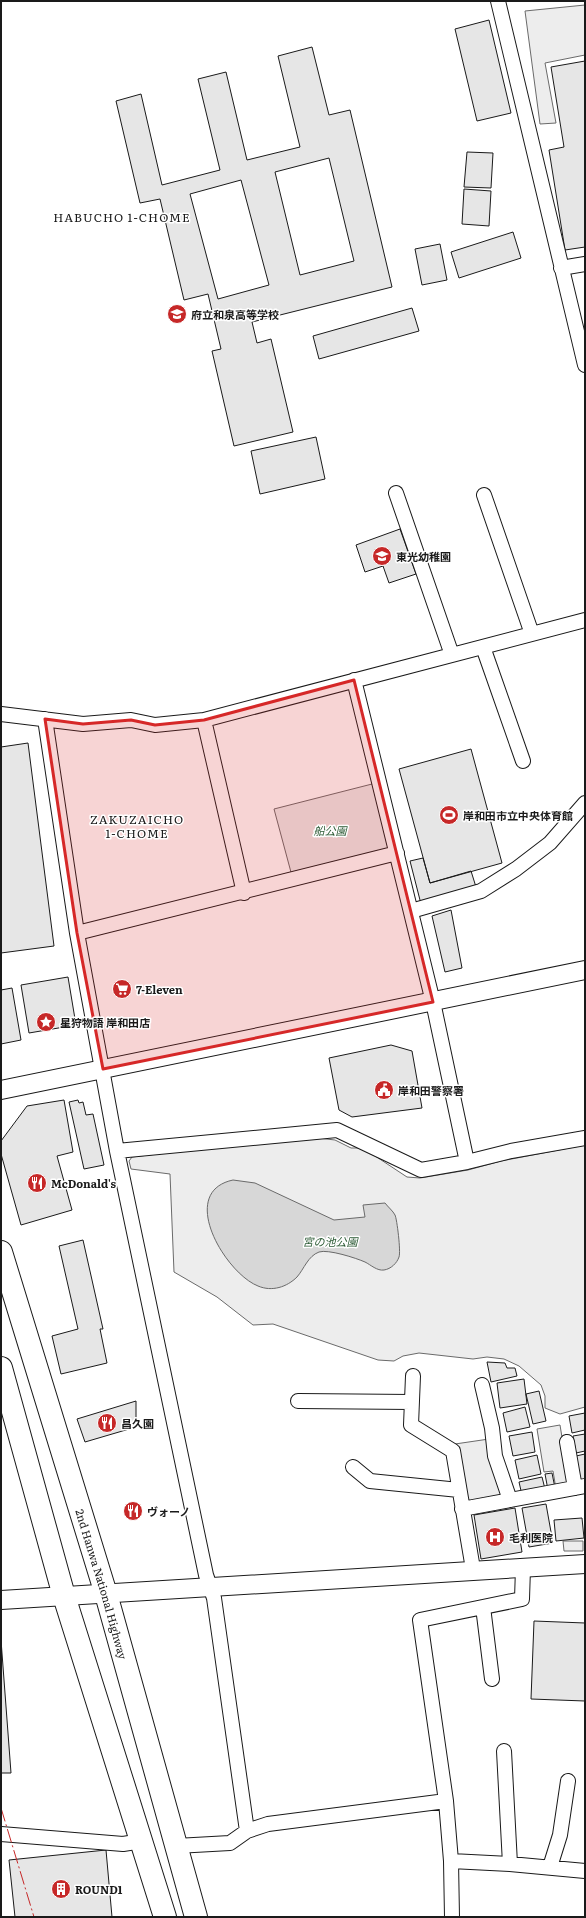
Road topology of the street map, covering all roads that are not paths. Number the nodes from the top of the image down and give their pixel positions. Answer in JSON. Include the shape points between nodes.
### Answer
{"nodes":[{"id":1,"x":498,"y":1,"type":"edge"},
{"id":2,"x":585,"y":264,"type":"edge"},
{"id":3,"x":561,"y":268,"type":"junction"},
{"id":4,"x":585,"y":365,"type":"edge"},
{"id":5,"x":396,"y":493,"type":"dead end"},
{"id":6,"x":484,"y":495,"type":"dead end"},
{"id":7,"x":585,"y":620,"type":"edge"},
{"id":8,"x":532,"y":634,"type":"junction"},
{"id":9,"x":483,"y":647,"type":"junction"},
{"id":10,"x":452,"y":655,"type":"junction"},
{"id":11,"x":354,"y":680,"type":"junction"},
{"id":12,"x":1,"y":714,"type":"edge"},
{"id":13,"x":45,"y":719,"type":"junction"},
{"id":14,"x":204,"y":720,"type":"junction"},
{"id":15,"x":523,"y":761,"type":"dead end"},
{"id":16,"x":585,"y":803,"type":"edge"},
{"id":17,"x":397,"y":853,"type":"junction"},
{"id":18,"x":244,"y":893,"type":"junction"},
{"id":19,"x":410,"y":911,"type":"junction"},
{"id":20,"x":77,"y":933,"type":"junction"},
{"id":21,"x":585,"y":970,"type":"edge"},
{"id":22,"x":432,"y":1002,"type":"junction"},
{"id":23,"x":103,"y":1069,"type":"junction"},
{"id":24,"x":1,"y":1090,"type":"edge"},
{"id":25,"x":585,"y":1138,"type":"edge"},
{"id":26,"x":117,"y":1151,"type":"junction"},
{"id":27,"x":467,"y":1162,"type":"junction"},
{"id":28,"x":1,"y":1252,"type":"edge"},
{"id":29,"x":1,"y":1368,"type":"edge"},
{"id":30,"x":413,"y":1376,"type":"dead end"},
{"id":31,"x":482,"y":1385,"type":"dead end"},
{"id":32,"x":298,"y":1401,"type":"dead end"},
{"id":33,"x":412,"y":1402,"type":"junction"},
{"id":34,"x":567,"y":1442,"type":"dead end"},
{"id":35,"x":353,"y":1467,"type":"dead end"},
{"id":36,"x":580,"y":1487,"type":"edge"},
{"id":37,"x":459,"y":1490,"type":"junction"},
{"id":38,"x":510,"y":1500,"type":"junction"},
{"id":39,"x":462,"y":1509,"type":"junction"},
{"id":40,"x":585,"y":1564,"type":"edge"},
{"id":41,"x":523,"y":1568,"type":"junction"},
{"id":42,"x":473,"y":1570,"type":"junction"},
{"id":43,"x":209,"y":1586,"type":"junction"},
{"id":44,"x":106,"y":1594,"type":"junction"},
{"id":45,"x":64,"y":1596,"type":"junction"},
{"id":46,"x":1,"y":1600,"type":"edge"},
{"id":47,"x":483,"y":1607,"type":"junction"},
{"id":48,"x":492,"y":1679,"type":"dead end"},
{"id":49,"x":504,"y":1751,"type":"dead end"},
{"id":50,"x":568,"y":1781,"type":"dead end"},
{"id":51,"x":446,"y":1801,"type":"junction"},
{"id":52,"x":247,"y":1831,"type":"junction"},
{"id":53,"x":1,"y":1834,"type":"edge"},
{"id":54,"x":142,"y":1841,"type":"junction"},
{"id":55,"x":176,"y":1846,"type":"junction"},
{"id":56,"x":451,"y":1862,"type":"junction"},
{"id":57,"x":510,"y":1864,"type":"junction"},
{"id":58,"x":550,"y":1867,"type":"junction"},
{"id":59,"x":585,"y":1871,"type":"edge"},
{"id":60,"x":165,"y":1917,"type":"edge"},
{"id":61,"x":196,"y":1917,"type":"edge"},
{"id":62,"x":452,"y":1917,"type":"edge"}],
"edges":[{"from":1,"to":3,"type":"street"},
{"from":2,"to":3,"type":"street"},
{"from":3,"to":4,"type":"street"},
{"from":5,"to":10,"type":"street"},
{"from":6,"to":8,"type":"street"},
{"from":7,"to":8,"type":"street"},
{"from":8,"to":9,"type":"street"},
{"from":9,"to":10,"type":"street"},
{"from":9,"to":15,"type":"street"},
{"from":10,"to":11,"type":"street"},
{"from":11,"to":14,"type":"street"},
{"from":11,"to":17,"type":"street"},
{"from":12,"to":13,"type":"street"},
{"from":13,"to":14,"type":"street","via":[[83,724],[131,720],[155,725]]},
{"from":13,"to":20,"type":"street"},
{"from":14,"to":18,"type":"street"},
{"from":16,"to":19,"type":"street","via":[[550,842],[516,869],[481,891]]},
{"from":17,"to":18,"type":"street"},
{"from":17,"to":19,"type":"street"},
{"from":18,"to":20,"type":"street"},
{"from":19,"to":22,"type":"street"},
{"from":20,"to":23,"type":"street"},
{"from":21,"to":22,"type":"street"},
{"from":22,"to":23,"type":"street"},
{"from":22,"to":27,"type":"street"},
{"from":23,"to":24,"type":"street"},
{"from":23,"to":26,"type":"street"},
{"from":25,"to":27,"type":"street","via":[[511,1151]]},
{"from":26,"to":27,"type":"street","via":[[337,1130],[421,1170]]},
{"from":26,"to":43,"type":"street"},
{"from":28,"to":44,"type":"highway","name":"2nd Hanwa National Highway"},
{"from":29,"to":45,"type":"highway"},
{"from":30,"to":33,"type":"street"},
{"from":31,"to":38,"type":"street","via":[[492,1428],[495,1456]]},
{"from":32,"to":33,"type":"street"},
{"from":33,"to":37,"type":"street","via":[[411,1425],[453,1451]]},
{"from":34,"to":36,"type":"street"},
{"from":35,"to":37,"type":"street","via":[[370,1481]]},
{"from":36,"to":38,"type":"street"},
{"from":37,"to":39,"type":"street"},
{"from":38,"to":39,"type":"street"},
{"from":39,"to":42,"type":"street"},
{"from":40,"to":41,"type":"street"},
{"from":41,"to":42,"type":"street"},
{"from":41,"to":47,"type":"street","via":[[522,1599]]},
{"from":42,"to":43,"type":"street"},
{"from":43,"to":44,"type":"street"},
{"from":43,"to":52,"type":"street","via":[[214,1598]]},
{"from":44,"to":45,"type":"street"},
{"from":44,"to":55,"type":"highway","name":"2nd Hanwa National Highway"},
{"from":45,"to":46,"type":"street"},
{"from":45,"to":54,"type":"highway"},
{"from":47,"to":48,"type":"street"},
{"from":47,"to":51,"type":"street","via":[[420,1620]]},
{"from":49,"to":57,"type":"street"},
{"from":50,"to":58,"type":"street","via":[[560,1835]]},
{"from":51,"to":52,"type":"street","via":[[268,1824]]},
{"from":51,"to":56,"type":"street"},
{"from":52,"to":55,"type":"street","via":[[230,1843]]},
{"from":53,"to":54,"type":"street","via":[[123,1844]]},
{"from":54,"to":60,"type":"highway"},
{"from":55,"to":61,"type":"highway","name":"2nd Hanwa National Highway"},
{"from":56,"to":57,"type":"street"},
{"from":56,"to":62,"type":"street"},
{"from":57,"to":58,"type":"street"},
{"from":58,"to":59,"type":"street"}]}
